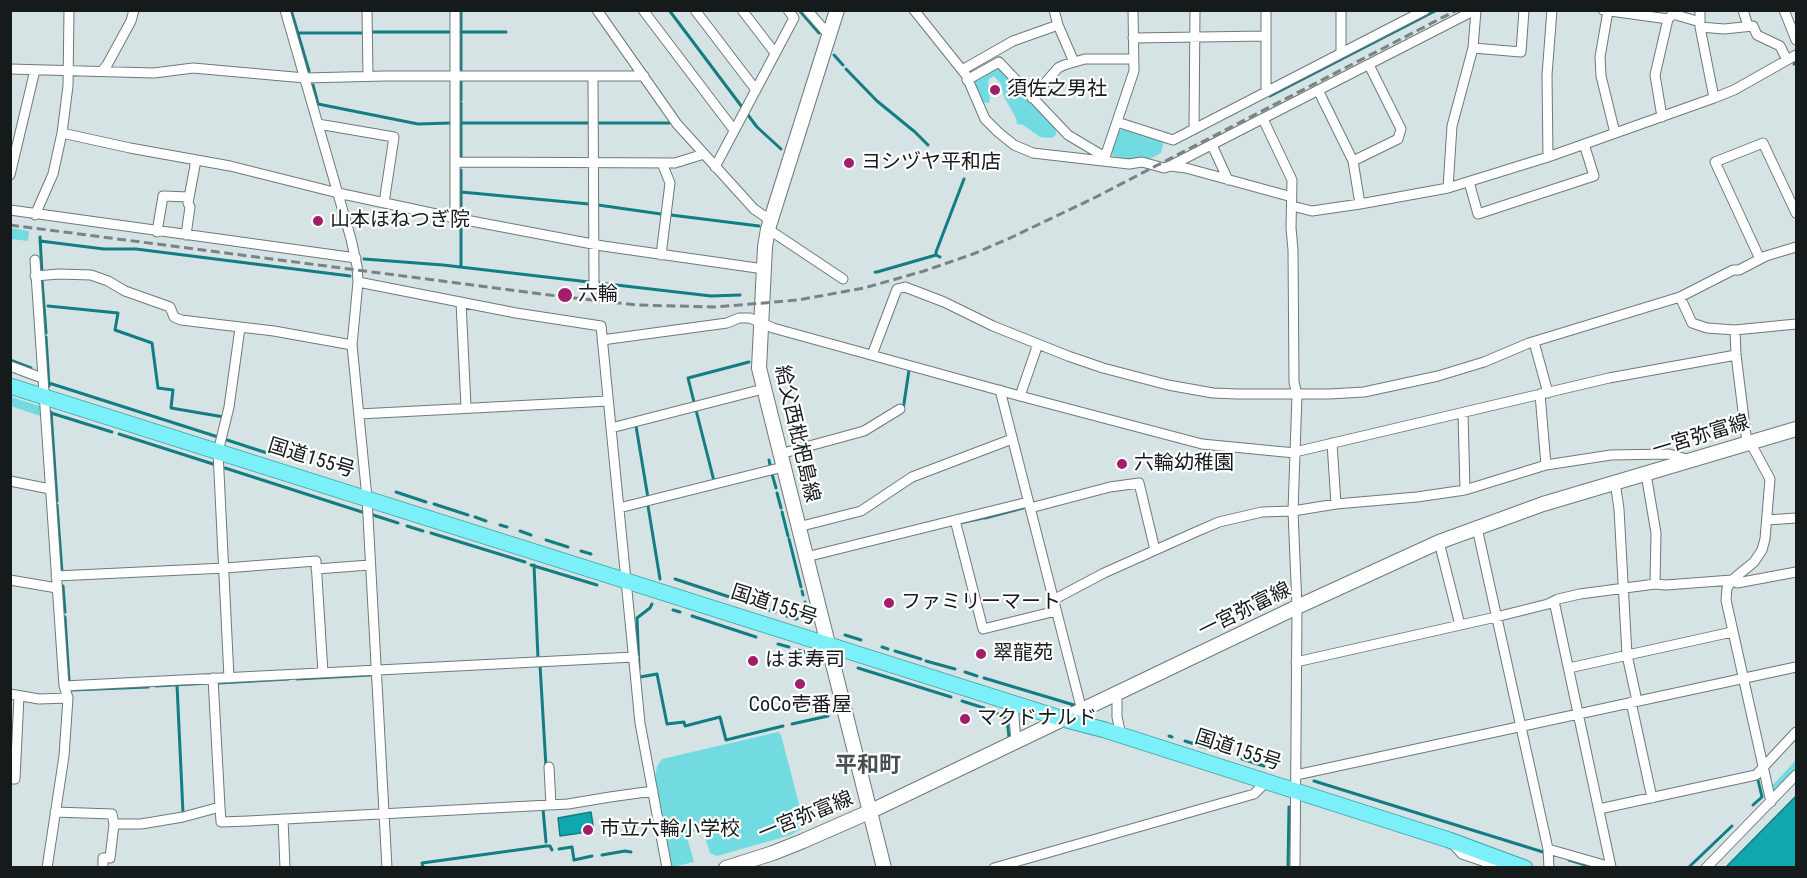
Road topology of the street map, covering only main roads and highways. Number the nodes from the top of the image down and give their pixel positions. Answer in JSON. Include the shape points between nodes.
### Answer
{"nodes":[{"id":1,"x":837,"y":10,"type":"edge"},
{"id":2,"x":10,"y":386,"type":"edge"},
{"id":3,"x":1797,"y":429,"type":"edge"},
{"id":4,"x":828,"y":645,"type":"junction"},
{"id":5,"x":1063,"y":720,"type":"junction"},
{"id":6,"x":869,"y":812,"type":"junction"},
{"id":7,"x":726,"y":867,"type":"edge"},
{"id":8,"x":884,"y":867,"type":"edge"},
{"id":9,"x":1525,"y":867,"type":"edge"}],
"edges":[{"from":1,"to":4,"type":"main road","name":"給父西枇杷島線","via":[[769,224],[759,368]]},
{"from":2,"to":4,"type":"highway","name":"国道155号"},
{"from":3,"to":5,"type":"main road","name":"一宮弥富線","via":[[1543,504],[1439,542]]},
{"from":4,"to":5,"type":"highway","name":"国道155号"},
{"from":4,"to":6,"type":"main road","name":"給父西枇杷島線"},
{"from":5,"to":6,"type":"main road","name":"一宮弥富線"},
{"from":5,"to":9,"type":"highway","name":"国道155号","via":[[1121,735]]},
{"from":6,"to":7,"type":"main road","name":"一宮弥富線","via":[[793,845]]},
{"from":6,"to":8,"type":"main road","name":"給父西枇杷島線"}]}
